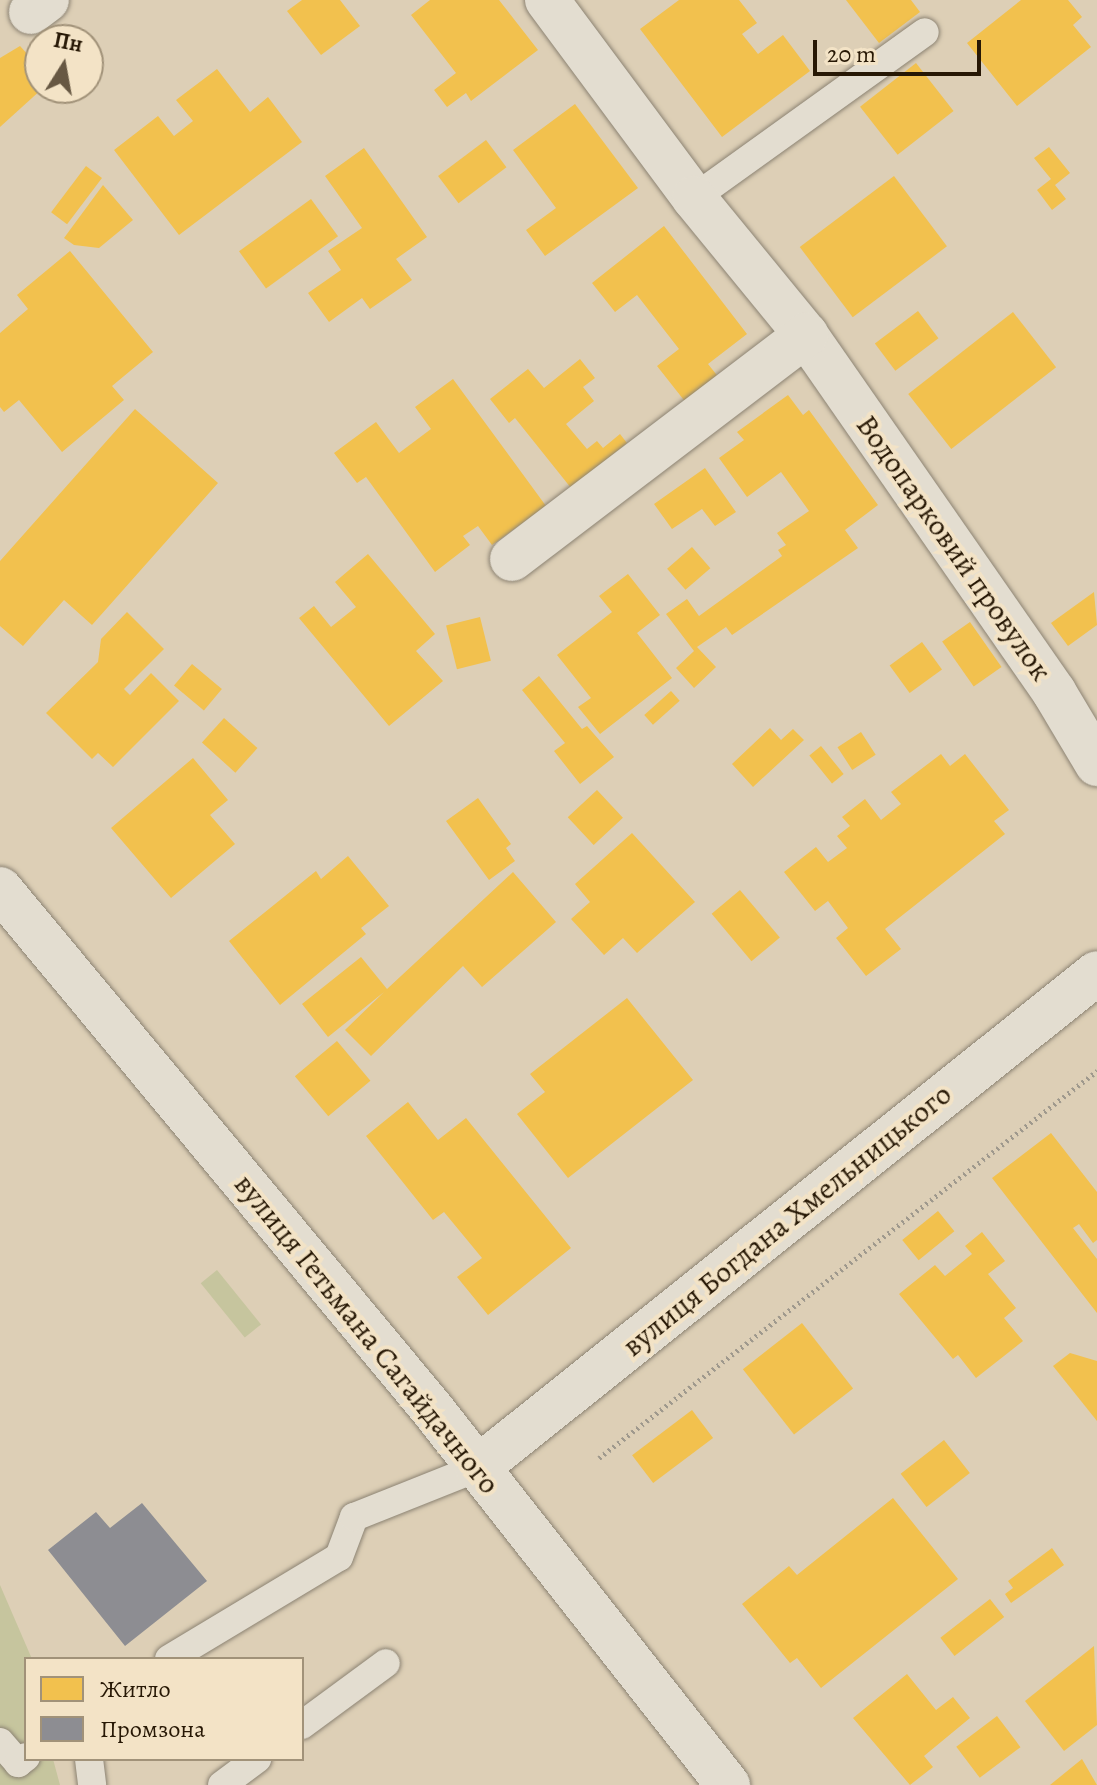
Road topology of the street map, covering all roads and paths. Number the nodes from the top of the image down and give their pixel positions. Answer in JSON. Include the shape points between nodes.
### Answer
{"nodes":[{"id":1,"x":547,"y":0,"type":"edge"},
{"id":2,"x":925,"y":32,"type":"dead end"},
{"id":3,"x":694,"y":198,"type":"junction"},
{"id":4,"x":806,"y":335,"type":"junction"},
{"id":5,"x":512,"y":559,"type":"dead end"},
{"id":6,"x":1097,"y":764,"type":"edge"},
{"id":7,"x":0,"y":889,"type":"edge"},
{"id":8,"x":1097,"y":973,"type":"edge"},
{"id":9,"x":1097,"y":1071,"type":"edge"},
{"id":10,"x":599,"y":1458,"type":"dead end"},
{"id":11,"x":477,"y":1468,"type":"junction"},
{"id":12,"x":172,"y":1657,"type":"edge"},
{"id":13,"x":386,"y":1663,"type":"dead end"},
{"id":14,"x":304,"y":1724,"type":"edge"},
{"id":15,"x":0,"y":1742,"type":"edge"},
{"id":16,"x":24,"y":1758,"type":"edge"},
{"id":17,"x":89,"y":1761,"type":"edge"},
{"id":18,"x":254,"y":1761,"type":"edge"},
{"id":19,"x":92,"y":1785,"type":"edge"},
{"id":20,"x":222,"y":1785,"type":"edge"},
{"id":21,"x":728,"y":1785,"type":"edge"}],
"edges":[{"from":1,"to":3,"type":"street","name":"Водопарковий провулок"},
{"from":2,"to":3,"type":"lane"},
{"from":3,"to":4,"type":"street","name":"Водопарковий провулок"},
{"from":4,"to":5,"type":"street"},
{"from":4,"to":6,"type":"street","name":"Водопарковий провулок","via":[[1054,692]]},
{"from":7,"to":11,"type":"street","name":"вулиця Гетьмана Сагайдачного"},
{"from":8,"to":11,"type":"street","name":"вулиця Богдана Хмельницького"},
{"from":9,"to":10,"type":"path"},
{"from":11,"to":12,"type":"lane","via":[[354,1517],[339,1557]]},
{"from":11,"to":21,"type":"street","name":"вулиця Гетьмана Сагайдачного"},
{"from":13,"to":14,"type":"lane"},
{"from":15,"to":16,"type":"lane","via":[[18,1763]]},
{"from":17,"to":19,"type":"lane"},
{"from":18,"to":20,"type":"lane"}]}
